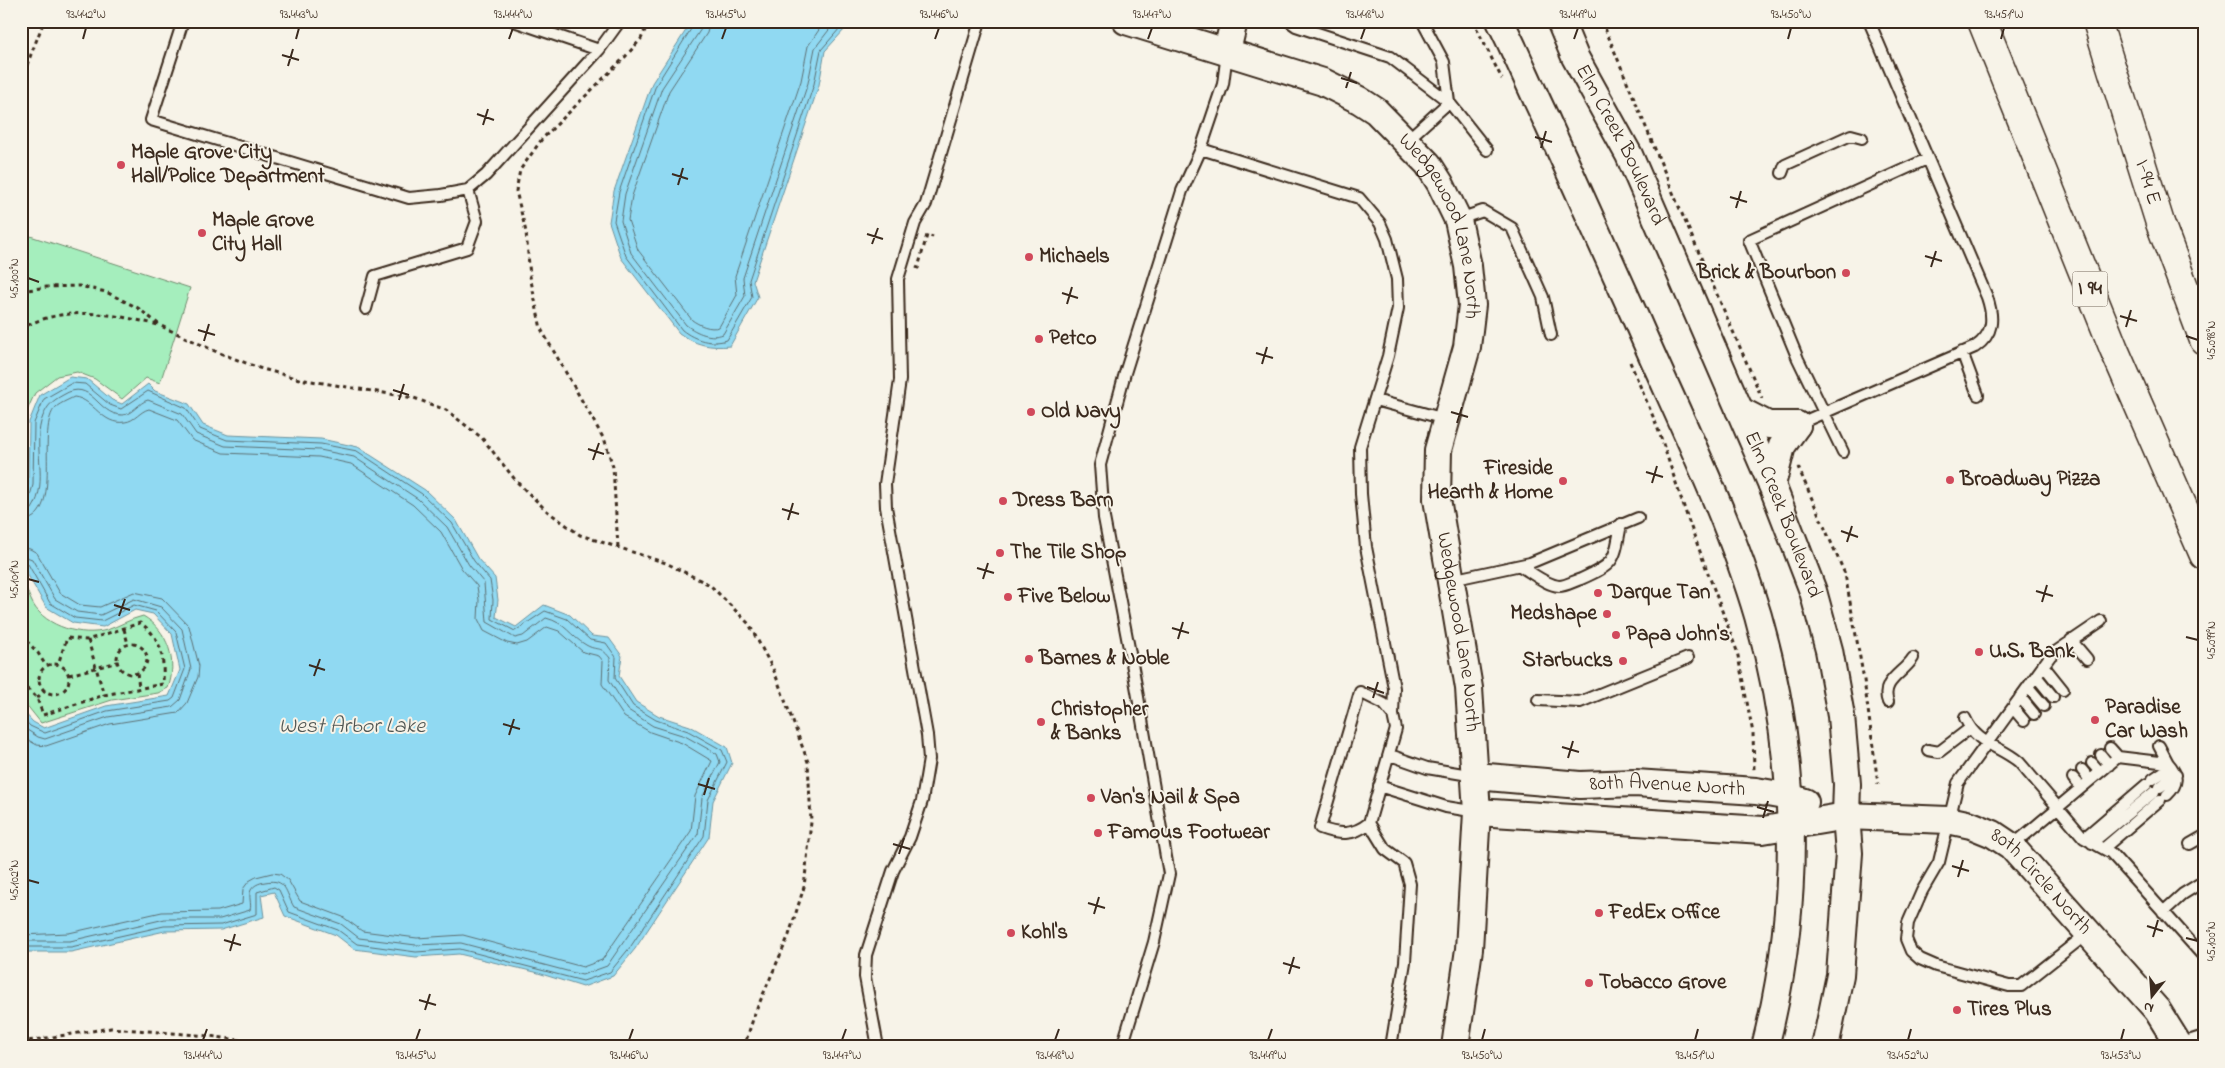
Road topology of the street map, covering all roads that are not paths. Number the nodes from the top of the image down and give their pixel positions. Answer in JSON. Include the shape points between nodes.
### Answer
{"nodes":[{"id":1,"x":183,"y":21,"type":"edge"},
{"id":2,"x":514,"y":21,"type":"edge"},
{"id":3,"x":620,"y":21,"type":"edge"},
{"id":4,"x":980,"y":21,"type":"edge"},
{"id":5,"x":1126,"y":21,"type":"edge"},
{"id":6,"x":1234,"y":21,"type":"edge"},
{"id":7,"x":1422,"y":21,"type":"edge"},
{"id":8,"x":1500,"y":21,"type":"edge"},
{"id":9,"x":1560,"y":21,"type":"edge"},
{"id":10,"x":1869,"y":21,"type":"edge"},
{"id":11,"x":1982,"y":21,"type":"edge"},
{"id":12,"x":2097,"y":21,"type":"edge"},
{"id":13,"x":1294,"y":23,"type":"edge"},
{"id":14,"x":599,"y":50,"type":"junction"},
{"id":15,"x":1227,"y":51,"type":"junction"},
{"id":16,"x":1449,"y":102,"type":"junction"},
{"id":17,"x":1862,"y":138,"type":"dead end"},
{"id":18,"x":1407,"y":140,"type":"junction"},
{"id":19,"x":1201,"y":149,"type":"junction"},
{"id":20,"x":1487,"y":150,"type":"dead end"},
{"id":21,"x":1927,"y":159,"type":"junction"},
{"id":22,"x":1782,"y":173,"type":"dead end"},
{"id":23,"x":468,"y":190,"type":"junction"},
{"id":24,"x":1458,"y":220,"type":"junction"},
{"id":25,"x":366,"y":309,"type":"dead end"},
{"id":26,"x":1551,"y":335,"type":"dead end"},
{"id":27,"x":2204,"y":340,"type":"edge"},
{"id":28,"x":1962,"y":352,"type":"junction"},
{"id":29,"x":1978,"y":395,"type":"dead end"},
{"id":30,"x":1375,"y":400,"type":"junction"},
{"id":31,"x":1740,"y":410,"type":"junction"},
{"id":32,"x":1825,"y":413,"type":"junction"},
{"id":33,"x":1445,"y":419,"type":"junction"},
{"id":34,"x":1786,"y":430,"type":"junction"},
{"id":35,"x":1842,"y":452,"type":"dead end"},
{"id":36,"x":1772,"y":485,"type":"junction"},
{"id":37,"x":1638,"y":518,"type":"dead end"},
{"id":38,"x":1621,"y":524,"type":"junction"},
{"id":39,"x":2204,"y":555,"type":"edge"},
{"id":40,"x":1520,"y":566,"type":"junction"},
{"id":41,"x":1452,"y":580,"type":"junction"},
{"id":42,"x":2101,"y":621,"type":"dead end"},
{"id":43,"x":2071,"y":640,"type":"junction"},
{"id":44,"x":1688,"y":658,"type":"dead end"},
{"id":45,"x":1913,"y":658,"type":"dead end"},
{"id":46,"x":2087,"y":659,"type":"dead end"},
{"id":47,"x":2043,"y":665,"type":"junction"},
{"id":48,"x":2036,"y":676,"type":"junction"},
{"id":49,"x":2028,"y":687,"type":"junction"},
{"id":50,"x":2063,"y":690,"type":"dead end"},
{"id":51,"x":2020,"y":697,"type":"junction"},
{"id":52,"x":2053,"y":698,"type":"dead end"},
{"id":53,"x":1538,"y":700,"type":"dead end"},
{"id":54,"x":1888,"y":702,"type":"dead end"},
{"id":55,"x":2044,"y":706,"type":"dead end"},
{"id":56,"x":2013,"y":708,"type":"junction"},
{"id":57,"x":2034,"y":714,"type":"dead end"},
{"id":58,"x":1394,"y":715,"type":"junction"},
{"id":59,"x":1965,"y":718,"type":"dead end"},
{"id":60,"x":2024,"y":722,"type":"dead end"},
{"id":61,"x":1969,"y":729,"type":"junction"},
{"id":62,"x":1987,"y":744,"type":"junction"},
{"id":63,"x":2158,"y":746,"type":"dead end"},
{"id":64,"x":2110,"y":748,"type":"dead end"},
{"id":65,"x":1928,"y":750,"type":"dead end"},
{"id":66,"x":1390,"y":755,"type":"junction"},
{"id":67,"x":2101,"y":755,"type":"dead end"},
{"id":68,"x":2121,"y":757,"type":"junction"},
{"id":69,"x":2092,"y":763,"type":"dead end"},
{"id":70,"x":2109,"y":765,"type":"junction"},
{"id":71,"x":2172,"y":769,"type":"junction"},
{"id":72,"x":2082,"y":770,"type":"dead end"},
{"id":73,"x":2100,"y":772,"type":"junction"},
{"id":74,"x":1476,"y":776,"type":"junction"},
{"id":75,"x":2073,"y":778,"type":"dead end"},
{"id":76,"x":2090,"y":780,"type":"junction"},
{"id":77,"x":1379,"y":786,"type":"junction"},
{"id":78,"x":2081,"y":787,"type":"junction"},
{"id":79,"x":2157,"y":790,"type":"junction"},
{"id":80,"x":1790,"y":797,"type":"junction"},
{"id":81,"x":2057,"y":807,"type":"junction"},
{"id":82,"x":1477,"y":812,"type":"junction"},
{"id":83,"x":1846,"y":816,"type":"junction"},
{"id":84,"x":1948,"y":820,"type":"junction"},
{"id":85,"x":1369,"y":823,"type":"junction"},
{"id":86,"x":1791,"y":826,"type":"junction"},
{"id":87,"x":2204,"y":836,"type":"edge"},
{"id":88,"x":2088,"y":841,"type":"junction"},
{"id":89,"x":2190,"y":844,"type":"dead end"},
{"id":90,"x":2012,"y":846,"type":"junction"},
{"id":91,"x":2104,"y":848,"type":"junction"},
{"id":92,"x":2204,"y":881,"type":"edge"},
{"id":93,"x":2163,"y":912,"type":"junction"},
{"id":94,"x":2089,"y":932,"type":"junction"},
{"id":95,"x":2204,"y":957,"type":"edge"},
{"id":96,"x":2204,"y":1036,"type":"edge"},
{"id":97,"x":2180,"y":1046,"type":"edge"},
{"id":98,"x":878,"y":1047,"type":"edge"},
{"id":99,"x":1122,"y":1047,"type":"edge"},
{"id":100,"x":1391,"y":1047,"type":"edge"},
{"id":101,"x":1455,"y":1047,"type":"edge"},
{"id":102,"x":1765,"y":1047,"type":"edge"},
{"id":103,"x":1825,"y":1047,"type":"edge"}],
"edges":[{"from":1,"to":23,"type":"lane","via":[[151,120],[409,198]]},
{"from":2,"to":14,"type":"lane"},
{"from":3,"to":14,"type":"lane"},
{"from":4,"to":98,"type":"lane","via":[[926,204],[915,223],[898,279],[900,380],[885,484],[886,507],[929,759],[922,801],[910,837],[893,870],[866,954],[865,977]]},
{"from":5,"to":15,"type":"street","name":"Wedgewood Lane North"},
{"from":6,"to":15,"type":"street"},
{"from":7,"to":16,"type":"lane","via":[[1444,62]]},
{"from":8,"to":80,"type":"street","via":[[1586,205],[1723,520],[1757,614],[1778,698]]},
{"from":9,"to":31,"type":"street","name":"Elm Creek Boulevard","via":[[1575,57],[1629,155]]},
{"from":10,"to":21,"type":"lane"},
{"from":11,"to":39,"type":"highway","number":"I 94","via":[[2114,349]]},
{"from":12,"to":27,"type":"highway","name":"I-94 E","via":[[2160,223]]},
{"from":13,"to":16,"type":"lane","via":[[1390,57]]},
{"from":14,"to":23,"type":"lane","via":[[486,176]]},
{"from":15,"to":18,"type":"street","name":"Wedgewood Lane North","via":[[1342,91],[1376,111]]},
{"from":15,"to":19,"type":"lane","via":[[1223,84]]},
{"from":16,"to":18,"type":"lane"},
{"from":16,"to":20,"type":"lane"},
{"from":17,"to":22,"type":"lane","via":[[1851,135],[1785,165]]},
{"from":18,"to":24,"type":"street","name":"Wedgewood Lane North","via":[[1440,182]]},
{"from":19,"to":30,"type":"lane","via":[[1359,198],[1380,223],[1397,279],[1398,308]]},
{"from":19,"to":99,"type":"lane","via":[[1182,191],[1164,247],[1099,475],[1104,518],[1169,874],[1154,942]]},
{"from":21,"to":28,"type":"lane","via":[[1991,309],[1992,322],[1987,336]]},
{"from":21,"to":32,"type":"lane","via":[[1749,240],[1798,359]]},
{"from":23,"to":25,"type":"lane","via":[[477,221],[467,248],[375,276]]},
{"from":24,"to":26,"type":"lane","via":[[1483,211],[1512,228],[1542,297]]},
{"from":24,"to":33,"type":"street","name":"Wedgewood Lane North","via":[[1472,306],[1466,347]]},
{"from":28,"to":29,"type":"lane"},
{"from":28,"to":32,"type":"lane"},
{"from":30,"to":33,"type":"lane"},
{"from":30,"to":58,"type":"lane","via":[[1360,446],[1361,494],[1366,547],[1394,688]]},
{"from":31,"to":34,"type":"street","via":[[1761,423]]},
{"from":31,"to":36,"type":"street","name":"Elm Creek Boulevard"},
{"from":32,"to":34,"type":"lane"},
{"from":32,"to":35,"type":"lane"},
{"from":33,"to":41,"type":"street","name":"Wedgewood Lane North","via":[[1438,450],[1437,499]]},
{"from":34,"to":36,"type":"street"},
{"from":36,"to":83,"type":"street","name":"Elm Creek Boulevard","via":[[1813,591],[1829,650],[1842,716]]},
{"from":37,"to":38,"type":"lane"},
{"from":38,"to":40,"type":"lane"},
{"from":38,"to":40,"type":"lane","via":[[1616,551],[1609,565],[1567,584],[1552,584]]},
{"from":40,"to":41,"type":"lane"},
{"from":41,"to":74,"type":"street","name":"Wedgewood Lane North","via":[[1469,688]]},
{"from":42,"to":43,"type":"lane"},
{"from":43,"to":46,"type":"lane"},
{"from":43,"to":47,"type":"lane"},
{"from":44,"to":53,"type":"lane","via":[[1580,702]]},
{"from":45,"to":54,"type":"lane","via":[[1908,668],[1889,682]]},
{"from":47,"to":48,"type":"lane"},
{"from":47,"to":50,"type":"lane"},
{"from":48,"to":49,"type":"lane"},
{"from":48,"to":52,"type":"lane"},
{"from":49,"to":51,"type":"lane"},
{"from":49,"to":55,"type":"lane"},
{"from":51,"to":56,"type":"lane"},
{"from":51,"to":57,"type":"lane"},
{"from":56,"to":60,"type":"lane"},
{"from":56,"to":62,"type":"lane"},
{"from":58,"to":66,"type":"lane","via":[[1396,729]]},
{"from":58,"to":85,"type":"lane","via":[[1384,704],[1360,692],[1320,828],[1335,834],[1348,834]]},
{"from":59,"to":61,"type":"lane"},
{"from":61,"to":62,"type":"lane"},
{"from":61,"to":65,"type":"lane","via":[[1939,752]]},
{"from":62,"to":81,"type":"lane","via":[[2010,754],[2019,762]]},
{"from":62,"to":84,"type":"lane","via":[[1958,783]]},
{"from":63,"to":71,"type":"lane"},
{"from":64,"to":68,"type":"lane"},
{"from":66,"to":74,"type":"lane","via":[[1427,768]]},
{"from":66,"to":77,"type":"lane"},
{"from":67,"to":70,"type":"lane"},
{"from":68,"to":70,"type":"lane"},
{"from":68,"to":71,"type":"lane"},
{"from":69,"to":73,"type":"lane"},
{"from":70,"to":73,"type":"lane"},
{"from":71,"to":79,"type":"lane"},
{"from":71,"to":79,"type":"lane","via":[[2175,788]]},
{"from":72,"to":76,"type":"lane"},
{"from":73,"to":76,"type":"lane"},
{"from":74,"to":80,"type":"street","name":"80th Avenue North","via":[[1580,785],[1635,783],[1756,791]]},
{"from":74,"to":82,"type":"street","name":"Wedgewood Lane North"},
{"from":75,"to":78,"type":"lane"},
{"from":76,"to":78,"type":"lane"},
{"from":77,"to":82,"type":"lane","via":[[1446,807]]},
{"from":77,"to":85,"type":"lane"},
{"from":78,"to":81,"type":"lane"},
{"from":79,"to":88,"type":"lane"},
{"from":79,"to":91,"type":"lane"},
{"from":80,"to":83,"type":"street","name":"80th Avenue North"},
{"from":80,"to":86,"type":"street"},
{"from":81,"to":88,"type":"lane"},
{"from":81,"to":90,"type":"lane"},
{"from":82,"to":86,"type":"street","name":"80th Avenue North","via":[[1763,830]]},
{"from":82,"to":101,"type":"street","name":"Wedgewood Lane North","via":[[1469,950]]},
{"from":83,"to":84,"type":"street","name":"80th Circle North"},
{"from":83,"to":86,"type":"street","name":"80th Avenue North"},
{"from":83,"to":103,"type":"street","name":"Elm Creek Boulevard","via":[[1849,853],[1847,904],[1840,975]]},
{"from":84,"to":90,"type":"street","name":"80th Circle North","via":[[1971,824]]},
{"from":84,"to":94,"type":"lane","via":[[1939,862],[1908,923],[1906,939],[1911,951],[1920,959],[2010,986],[2021,986]]},
{"from":85,"to":100,"type":"lane","via":[[1385,849],[1404,863],[1410,884],[1406,962]]},
{"from":86,"to":102,"type":"street","via":[[1791,897],[1774,1011]]},
{"from":87,"to":89,"type":"lane"},
{"from":88,"to":91,"type":"lane"},
{"from":90,"to":94,"type":"street","name":"80th Circle North"},
{"from":91,"to":93,"type":"lane"},
{"from":92,"to":93,"type":"lane"},
{"from":93,"to":95,"type":"lane"},
{"from":94,"to":97,"type":"street","name":"80th Circle North","via":[[2157,1010]]},
{"from":96,"to":97,"type":"lane"}]}
